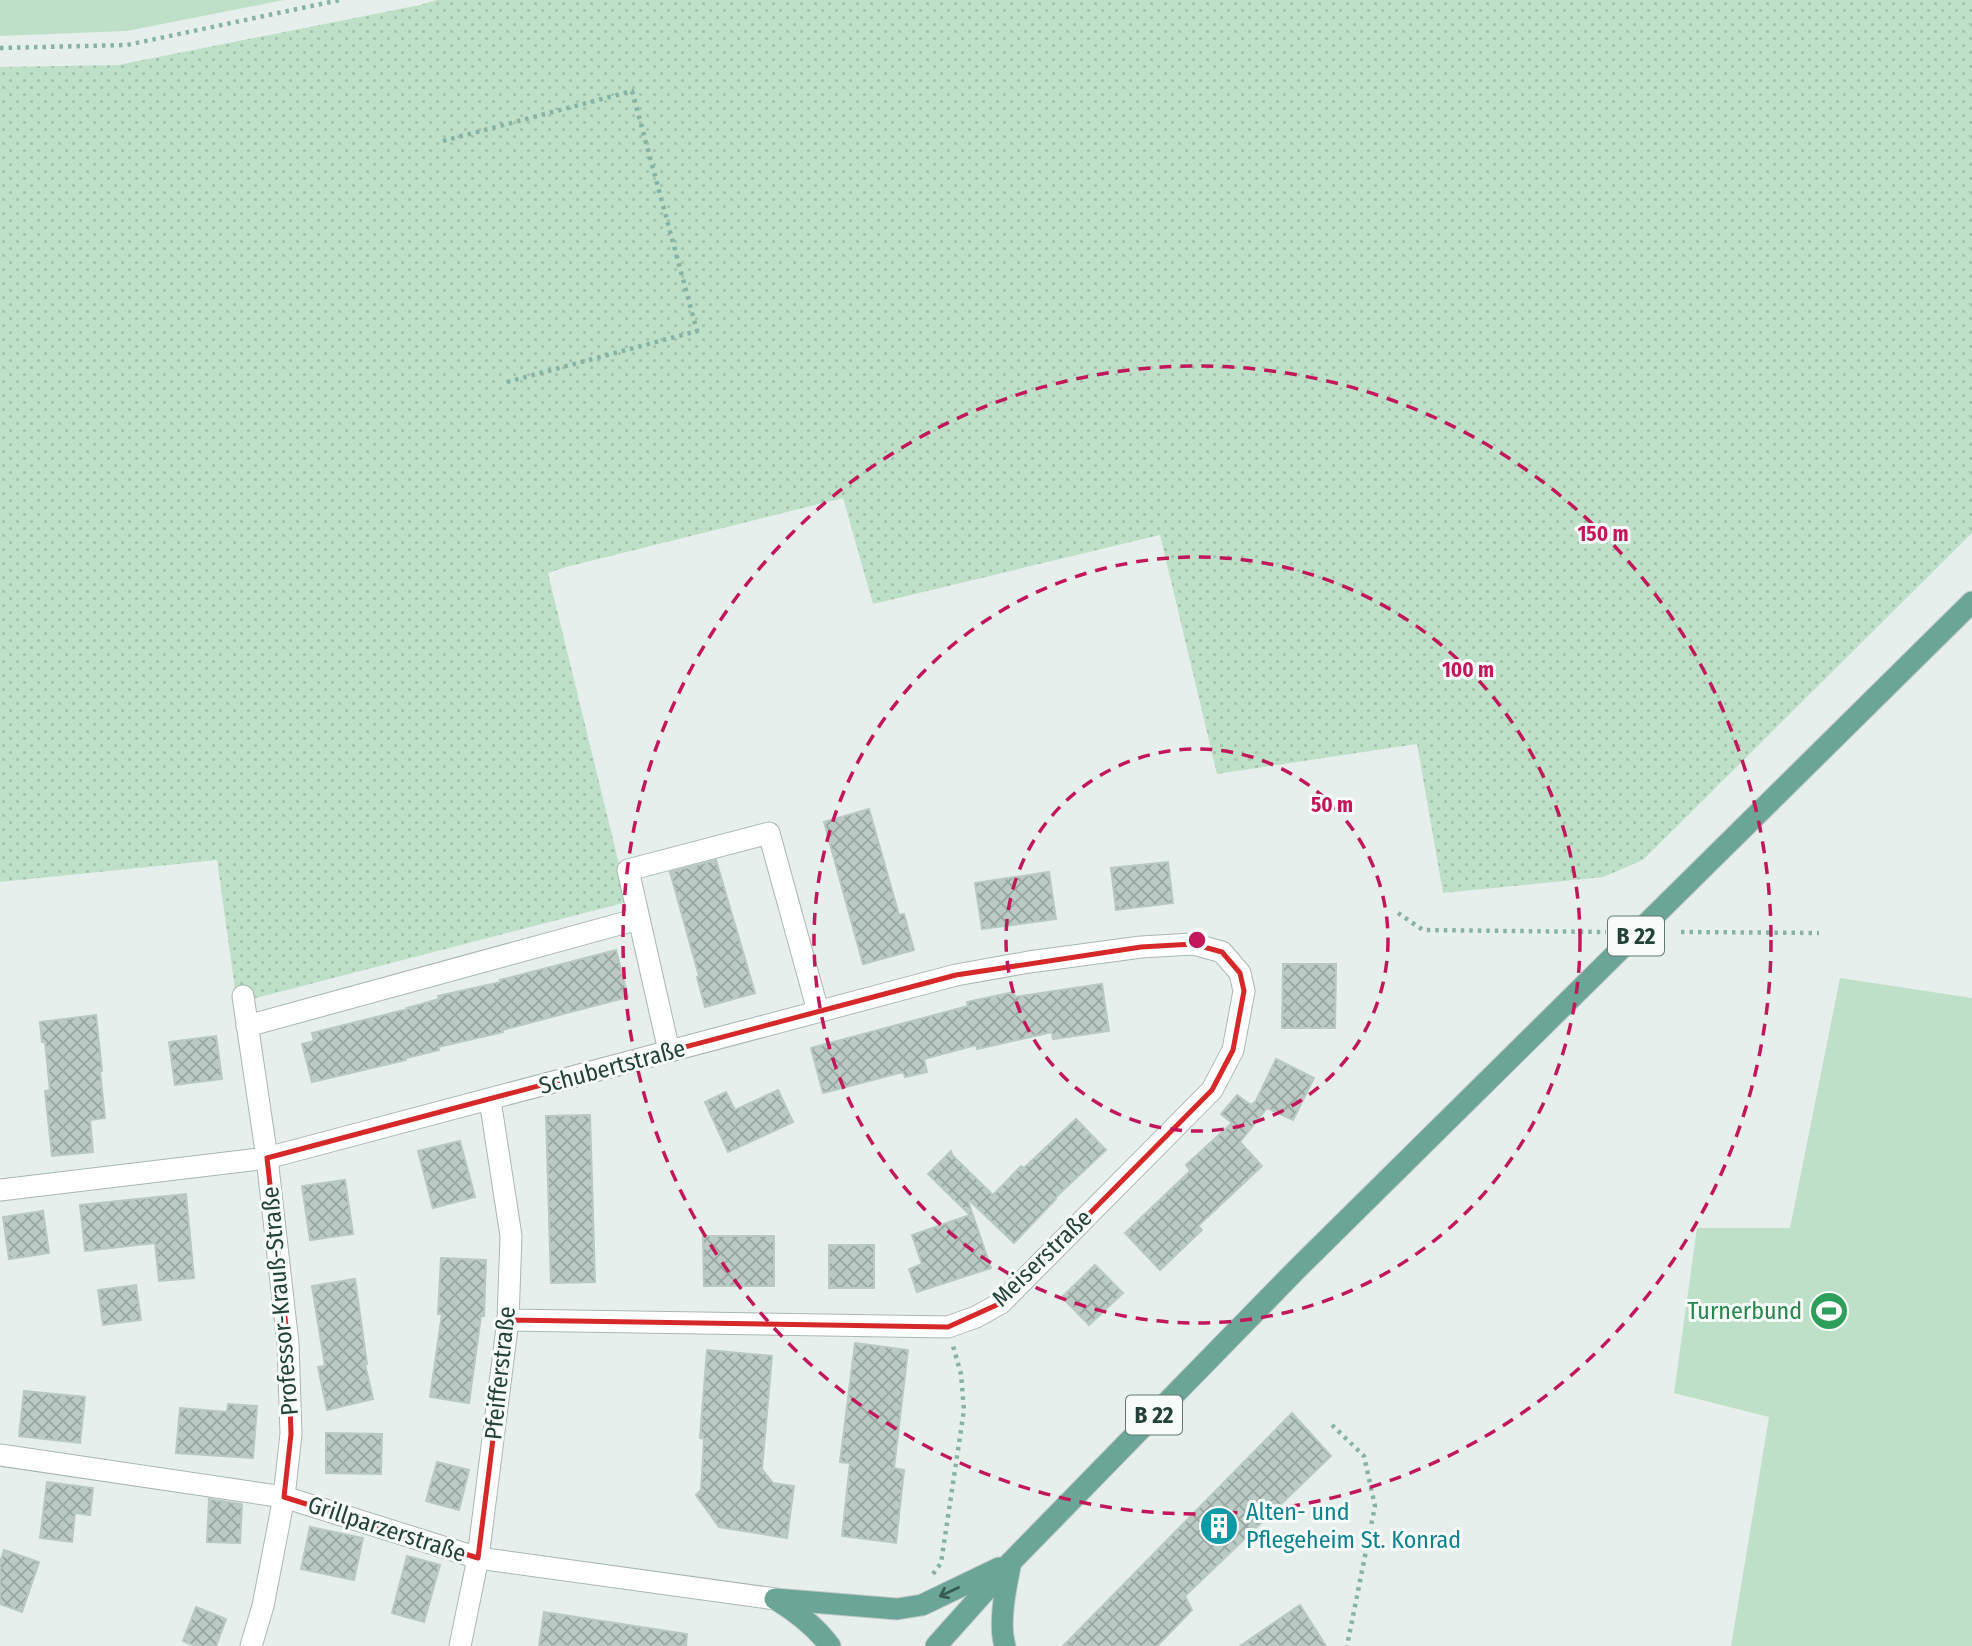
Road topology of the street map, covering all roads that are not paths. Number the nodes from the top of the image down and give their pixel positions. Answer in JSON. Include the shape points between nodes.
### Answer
{"nodes":[{"id":1,"x":1972,"y":602,"type":"edge"},
{"id":2,"x":638,"y":919,"type":"junction"},
{"id":3,"x":1222,"y":952,"type":"joint"},
{"id":4,"x":243,"y":996,"type":"dead end"},
{"id":5,"x":818,"y":1011,"type":"junction"},
{"id":6,"x":247,"y":1026,"type":"junction"},
{"id":7,"x":669,"y":1051,"type":"junction"},
{"id":8,"x":490,"y":1100,"type":"junction"},
{"id":9,"x":267,"y":1158,"type":"junction"},
{"id":10,"x":0,"y":1190,"type":"edge"},
{"id":11,"x":508,"y":1320,"type":"junction"},
{"id":12,"x":0,"y":1455,"type":"edge"},
{"id":13,"x":284,"y":1497,"type":"junction"},
{"id":14,"x":478,"y":1558,"type":"junction"},
{"id":15,"x":1011,"y":1562,"type":"junction"},
{"id":16,"x":775,"y":1599,"type":"junction"},
{"id":17,"x":251,"y":1646,"type":"edge"},
{"id":18,"x":460,"y":1646,"type":"edge"},
{"id":19,"x":830,"y":1646,"type":"edge"},
{"id":20,"x":936,"y":1646,"type":"edge"},
{"id":21,"x":1006,"y":1646,"type":"edge"}],
"edges":[{"from":1,"to":15,"type":"main road","number":"B 22","via":[[1308,1259]]},
{"from":2,"to":5,"type":"street","via":[[628,870],[769,833]]},
{"from":2,"to":6,"type":"street"},
{"from":2,"to":7,"type":"street"},
{"from":3,"to":5,"type":"street","name":"Schubertstraße","via":[[1193,944],[1029,962],[956,975]]},
{"from":3,"to":11,"type":"street","name":"Meiserstraße","via":[[1240,973],[1244,991],[1233,1050],[1212,1090],[1001,1303],[976,1317],[948,1327]]},
{"from":4,"to":6,"type":"street","name":"Professor-Krauß-Straße"},
{"from":5,"to":7,"type":"street","name":"Schubertstraße"},
{"from":6,"to":9,"type":"street","name":"Professor-Krauß-Straße"},
{"from":7,"to":8,"type":"street","name":"Schubertstraße"},
{"from":8,"to":9,"type":"street","name":"Schubertstraße"},
{"from":8,"to":11,"type":"street","name":"Pfeifferstraße","via":[[511,1236]]},
{"from":9,"to":10,"type":"street","name":"Schubertstraße"},
{"from":9,"to":13,"type":"street","name":"Professor-Krauß-Straße","via":[[288,1344],[291,1434]]},
{"from":11,"to":14,"type":"street","name":"Pfeifferstraße"},
{"from":12,"to":13,"type":"street","name":"Grillparzerstraße"},
{"from":13,"to":14,"type":"street","name":"Grillparzerstraße"},
{"from":13,"to":17,"type":"street","name":"Professor-Krauß-Straße"},
{"from":14,"to":16,"type":"street","name":"Grillparzerstraße"},
{"from":14,"to":18,"type":"street","name":"Pfeifferstraße"},
{"from":15,"to":16,"type":"main road","one_way":true,"via":[[922,1605],[897,1609]]},
{"from":15,"to":20,"type":"main road","number":"B 22"},
{"from":15,"to":21,"type":"main road","via":[[1002,1636]]},
{"from":16,"to":19,"type":"main road","via":[[816,1628]]}]}
